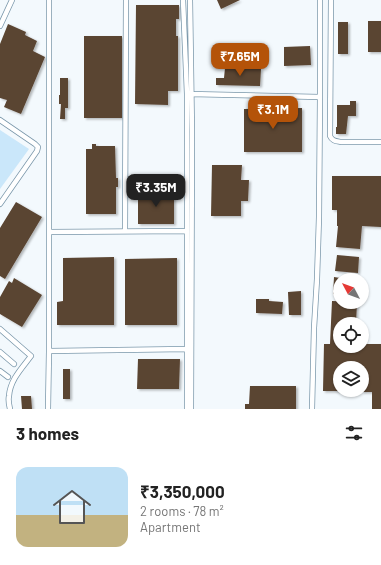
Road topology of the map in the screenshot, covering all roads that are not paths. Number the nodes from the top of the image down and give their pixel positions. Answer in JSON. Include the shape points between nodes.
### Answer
{"nodes":[{"id":1,"x":12,"y":0,"type":"edge"},
{"id":2,"x":49,"y":0,"type":"edge"},
{"id":3,"x":126,"y":0,"type":"edge"},
{"id":4,"x":183,"y":0,"type":"edge"},
{"id":5,"x":190,"y":0,"type":"edge"},
{"id":6,"x":320,"y":0,"type":"edge"},
{"id":7,"x":331,"y":0,"type":"edge"},
{"id":8,"x":0,"y":26,"type":"edge"},
{"id":9,"x":189,"y":94,"type":"junction"},
{"id":10,"x":320,"y":97,"type":"junction"},
{"id":11,"x":0,"y":120,"type":"edge"},
{"id":12,"x":381,"y":142,"type":"edge"},
{"id":13,"x":0,"y":204,"type":"edge"},
{"id":14,"x":125,"y":231,"type":"junction"},
{"id":15,"x":187,"y":231,"type":"junction"},
{"id":16,"x":49,"y":232,"type":"junction"},
{"id":17,"x":0,"y":329,"type":"edge"},
{"id":18,"x":187,"y":349,"type":"junction"},
{"id":19,"x":49,"y":351,"type":"junction"},
{"id":20,"x":0,"y":352,"type":"edge"},
{"id":21,"x":14,"y":364,"type":"dead end"},
{"id":22,"x":0,"y":372,"type":"edge"},
{"id":23,"x":8,"y":377,"type":"dead end"},
{"id":24,"x":10,"y":409,"type":"edge"},
{"id":25,"x":48,"y":409,"type":"edge"},
{"id":26,"x":187,"y":409,"type":"edge"},
{"id":27,"x":192,"y":409,"type":"edge"},
{"id":28,"x":312,"y":409,"type":"edge"}],
"edges":[{"from":1,"to":8,"type":"street"},
{"from":2,"to":16,"type":"street"},
{"from":3,"to":14,"type":"street"},
{"from":4,"to":9,"type":"street"},
{"from":5,"to":9,"type":"street"},
{"from":6,"to":10,"type":"street"},
{"from":7,"to":12,"type":"street","via":[[331,139],[341,142]]},
{"from":9,"to":10,"type":"street"},
{"from":9,"to":15,"type":"street"},
{"from":9,"to":27,"type":"street"},
{"from":10,"to":28,"type":"street","via":[[319,217]]},
{"from":11,"to":13,"type":"street","via":[[38,147]]},
{"from":14,"to":15,"type":"street"},
{"from":14,"to":16,"type":"street"},
{"from":15,"to":18,"type":"street"},
{"from":16,"to":19,"type":"street"},
{"from":17,"to":24,"type":"street","via":[[31,356],[12,383]]},
{"from":18,"to":19,"type":"street"},
{"from":18,"to":26,"type":"street"},
{"from":19,"to":25,"type":"street"},
{"from":20,"to":21,"type":"street"},
{"from":22,"to":23,"type":"street"}]}
